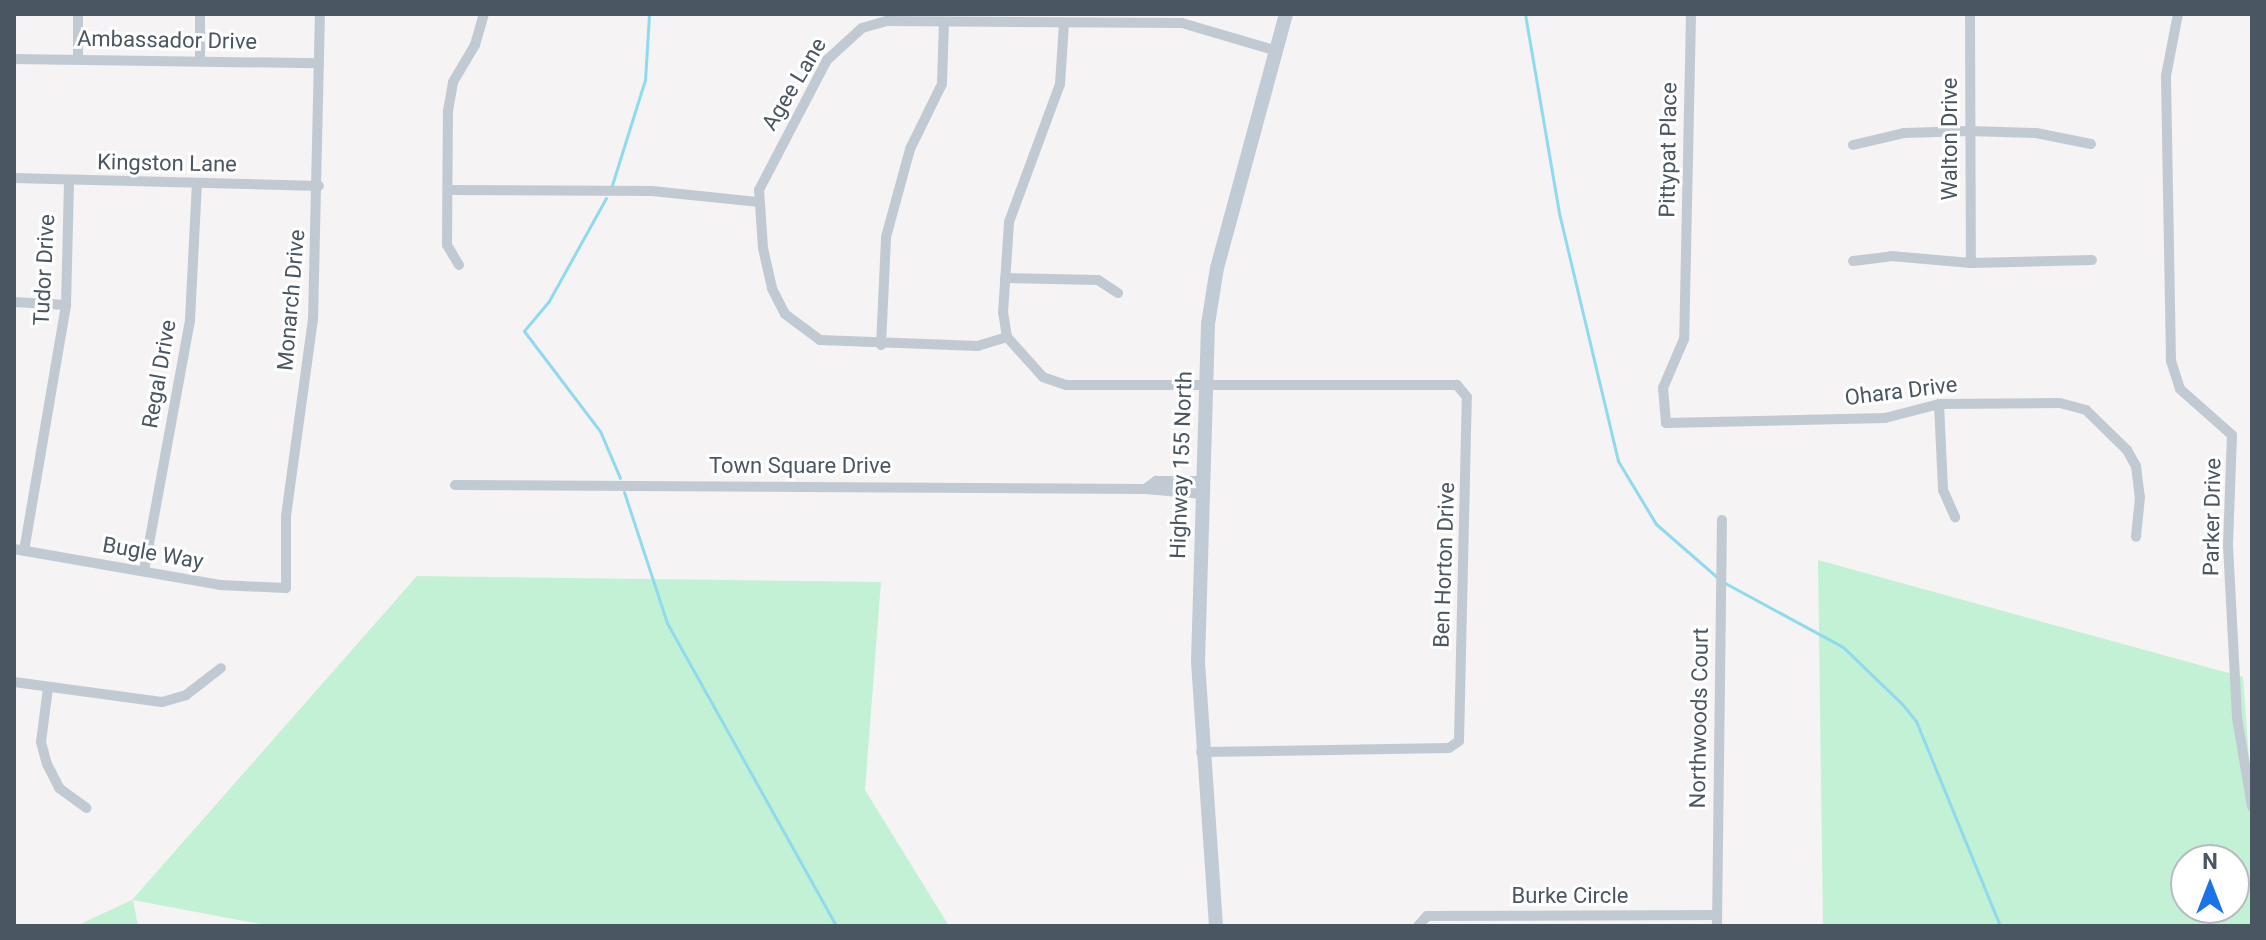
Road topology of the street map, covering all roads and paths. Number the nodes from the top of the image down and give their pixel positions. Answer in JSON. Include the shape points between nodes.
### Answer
{"nodes":[{"id":1,"x":78,"y":14,"type":"edge"},
{"id":2,"x":200,"y":14,"type":"edge"},
{"id":3,"x":320,"y":14,"type":"edge"},
{"id":4,"x":484,"y":14,"type":"edge"},
{"id":5,"x":1286,"y":14,"type":"edge"},
{"id":6,"x":1691,"y":14,"type":"edge"},
{"id":7,"x":1970,"y":14,"type":"edge"},
{"id":8,"x":2178,"y":14,"type":"edge"},
{"id":9,"x":944,"y":22,"type":"junction"},
{"id":10,"x":1064,"y":23,"type":"junction"},
{"id":11,"x":1277,"y":51,"type":"junction"},
{"id":12,"x":14,"y":59,"type":"edge"},
{"id":13,"x":78,"y":59,"type":"junction"},
{"id":14,"x":200,"y":60,"type":"junction"},
{"id":15,"x":319,"y":63,"type":"junction"},
{"id":16,"x":1969,"y":131,"type":"junction"},
{"id":17,"x":2091,"y":144,"type":"dead end"},
{"id":18,"x":1853,"y":145,"type":"dead end"},
{"id":19,"x":14,"y":178,"type":"edge"},
{"id":20,"x":69,"y":181,"type":"junction"},
{"id":21,"x":197,"y":183,"type":"junction"},
{"id":22,"x":319,"y":186,"type":"junction"},
{"id":23,"x":448,"y":190,"type":"junction"},
{"id":24,"x":759,"y":202,"type":"junction"},
{"id":25,"x":2092,"y":260,"type":"dead end"},
{"id":26,"x":1853,"y":261,"type":"dead end"},
{"id":27,"x":1971,"y":263,"type":"junction"},
{"id":28,"x":459,"y":265,"type":"dead end"},
{"id":29,"x":1005,"y":278,"type":"junction"},
{"id":30,"x":1686,"y":286,"type":"joint"},
{"id":31,"x":1118,"y":293,"type":"dead end"},
{"id":32,"x":14,"y":302,"type":"edge"},
{"id":33,"x":66,"y":305,"type":"junction"},
{"id":34,"x":1007,"y":337,"type":"junction"},
{"id":35,"x":881,"y":345,"type":"junction"},
{"id":36,"x":1206,"y":389,"type":"junction"},
{"id":37,"x":1939,"y":404,"type":"junction"},
{"id":38,"x":455,"y":485,"type":"dead end"},
{"id":39,"x":1203,"y":488,"type":"junction"},
{"id":40,"x":1955,"y":517,"type":"dead end"},
{"id":41,"x":1722,"y":520,"type":"dead end"},
{"id":42,"x":2136,"y":537,"type":"dead end"},
{"id":43,"x":19,"y":550,"type":"edge"},
{"id":44,"x":144,"y":571,"type":"junction"},
{"id":45,"x":286,"y":588,"type":"joint"},
{"id":46,"x":221,"y":668,"type":"dead end"},
{"id":47,"x":14,"y":682,"type":"edge"},
{"id":48,"x":48,"y":688,"type":"junction"},
{"id":49,"x":1201,"y":752,"type":"junction"},
{"id":50,"x":2252,"y":807,"type":"edge"},
{"id":51,"x":87,"y":808,"type":"dead end"},
{"id":52,"x":1717,"y":921,"type":"edge"},
{"id":53,"x":1216,"y":926,"type":"edge"},
{"id":54,"x":1418,"y":926,"type":"edge"}],
"edges":[{"from":1,"to":13,"type":"street"},
{"from":2,"to":14,"type":"street"},
{"from":3,"to":15,"type":"street","name":"Monarch Drive"},
{"from":4,"to":23,"type":"street","via":[[475,45],[453,82]]},
{"from":5,"to":11,"type":"main road","name":"Highway 155 North"},
{"from":6,"to":30,"type":"street","name":"Pittypat Place"},
{"from":7,"to":16,"type":"street","name":"Walton Drive"},
{"from":8,"to":50,"type":"street","name":"Parker Drive","via":[[2166,63],[2165,107],[2171,361],[2180,389],[2232,435],[2228,545],[2237,718]]},
{"from":9,"to":10,"type":"street","name":"Agee Lane"},
{"from":9,"to":24,"type":"street","name":"Agee Lane","via":[[887,21],[862,28],[842,42],[769,165]]},
{"from":9,"to":35,"type":"street","via":[[942,84],[910,149],[886,237]]},
{"from":10,"to":11,"type":"street","name":"Agee Lane","via":[[1182,23]]},
{"from":10,"to":29,"type":"street","via":[[1060,84],[1020,181],[1009,222]]},
{"from":11,"to":36,"type":"main road","name":"Highway 155 North","via":[[1213,287]]},
{"from":12,"to":13,"type":"street","name":"Ambassador Drive"},
{"from":13,"to":14,"type":"street","name":"Ambassador Drive"},
{"from":14,"to":15,"type":"street","name":"Ambassador Drive"},
{"from":15,"to":22,"type":"street","name":"Monarch Drive"},
{"from":16,"to":17,"type":"street","via":[[2036,133]]},
{"from":16,"to":18,"type":"street","via":[[1904,133]]},
{"from":16,"to":27,"type":"street","name":"Walton Drive"},
{"from":19,"to":20,"type":"street","name":"Kingston Lane"},
{"from":20,"to":21,"type":"street","name":"Kingston Lane"},
{"from":20,"to":33,"type":"street","name":"Tudor Drive"},
{"from":21,"to":22,"type":"street","name":"Kingston Lane"},
{"from":21,"to":44,"type":"street","name":"Regal Drive","via":[[190,320]]},
{"from":22,"to":45,"type":"street","name":"Monarch Drive","via":[[313,320],[286,516]]},
{"from":23,"to":24,"type":"street","via":[[652,191]]},
{"from":23,"to":28,"type":"street","via":[[447,245]]},
{"from":24,"to":35,"type":"street","via":[[763,248],[785,314],[820,340]]},
{"from":25,"to":27,"type":"street"},
{"from":26,"to":27,"type":"street","via":[[1891,256]]},
{"from":29,"to":31,"type":"street","via":[[1098,280]]},
{"from":29,"to":34,"type":"street"},
{"from":30,"to":37,"type":"street","name":"Ohara Drive","via":[[1684,339],[1663,388],[1666,423],[1885,418]]},
{"from":32,"to":33,"type":"street"},
{"from":33,"to":43,"type":"street","name":"Tudor Drive"},
{"from":34,"to":35,"type":"street","via":[[978,346]]},
{"from":34,"to":36,"type":"street","via":[[1043,377],[1066,385]]},
{"from":36,"to":39,"type":"main road","name":"Highway 155 North"},
{"from":36,"to":49,"type":"street","name":"Ben Horton Drive","via":[[1457,385],[1467,397],[1468,416],[1459,741],[1449,748]]},
{"from":37,"to":40,"type":"street","via":[[1943,490]]},
{"from":37,"to":42,"type":"street","name":"Ohara Drive","via":[[2060,403],[2086,410],[2103,423],[2136,466]]},
{"from":38,"to":39,"type":"street","name":"Town Square Drive"},
{"from":39,"to":49,"type":"main road","name":"Highway 155 North"},
{"from":41,"to":52,"type":"street","name":"Northwoods Court"},
{"from":43,"to":44,"type":"street","name":"Bugle Way"},
{"from":44,"to":45,"type":"street","name":"Bugle Way","via":[[220,585]]},
{"from":46,"to":48,"type":"street","via":[[186,695],[162,702]]},
{"from":47,"to":48,"type":"street"},
{"from":48,"to":51,"type":"street","via":[[41,742],[47,764],[59,788]]},
{"from":49,"to":53,"type":"main road","name":"Highway 155 North"},
{"from":52,"to":54,"type":"street","name":"Burke Circle","via":[[1427,916]]}]}
